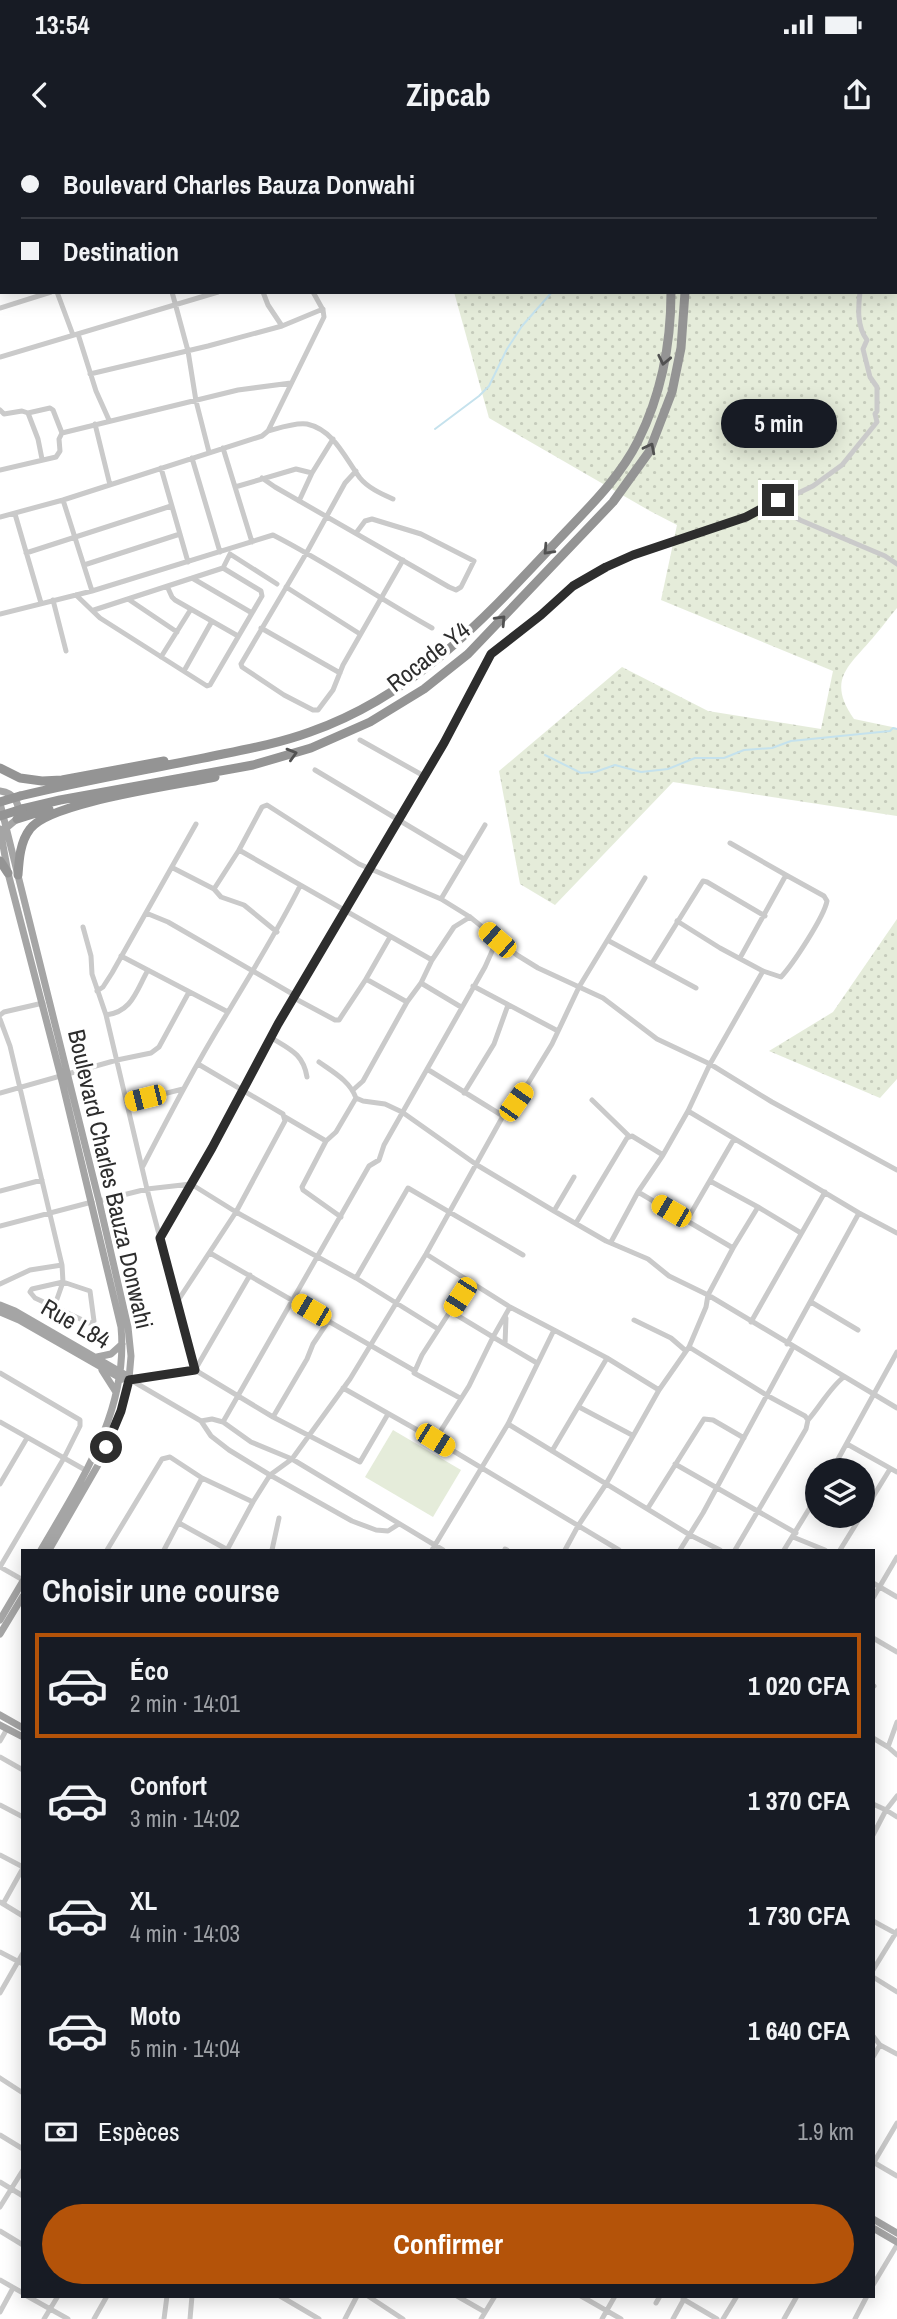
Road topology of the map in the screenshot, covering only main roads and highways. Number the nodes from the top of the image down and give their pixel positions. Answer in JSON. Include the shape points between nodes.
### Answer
{"nodes":[{"id":1,"x":671,"y":294,"type":"edge"},
{"id":2,"x":685,"y":294,"type":"edge"},
{"id":3,"x":235,"y":752,"type":"junction"},
{"id":4,"x":253,"y":765,"type":"junction"},
{"id":5,"x":0,"y":768,"type":"edge"},
{"id":6,"x":62,"y":780,"type":"junction"},
{"id":7,"x":0,"y":791,"type":"edge"},
{"id":8,"x":16,"y":795,"type":"junction"},
{"id":9,"x":0,"y":803,"type":"edge"},
{"id":10,"x":77,"y":804,"type":"junction"},
{"id":11,"x":0,"y":816,"type":"edge"},
{"id":12,"x":17,"y":819,"type":"junction"},
{"id":13,"x":2,"y":830,"type":"edge"},
{"id":14,"x":0,"y":861,"type":"edge"},
{"id":15,"x":13,"y":874,"type":"junction"},
{"id":16,"x":95,"y":1202,"type":"junction"},
{"id":17,"x":0,"y":1305,"type":"edge"},
{"id":18,"x":0,"y":1312,"type":"edge"},
{"id":19,"x":122,"y":1343,"type":"junction"},
{"id":20,"x":95,"y":1359,"type":"junction"},
{"id":21,"x":120,"y":1375,"type":"junction"},
{"id":22,"x":129,"y":1380,"type":"junction"},
{"id":23,"x":116,"y":1394,"type":"junction"},
{"id":24,"x":42,"y":1549,"type":"edge"},
{"id":25,"x":51,"y":1549,"type":"edge"},
{"id":26,"x":21,"y":1584,"type":"edge"},
{"id":27,"x":21,"y":1599,"type":"edge"},
{"id":28,"x":0,"y":1620,"type":"edge"},
{"id":29,"x":0,"y":1634,"type":"edge"},
{"id":30,"x":0,"y":1715,"type":"edge"},
{"id":31,"x":4,"y":1727,"type":"edge"},
{"id":32,"x":21,"y":1727,"type":"edge"},
{"id":33,"x":21,"y":1736,"type":"edge"},
{"id":34,"x":875,"y":2220,"type":"edge"},
{"id":35,"x":875,"y":2229,"type":"edge"},
{"id":36,"x":897,"y":2233,"type":"edge"},
{"id":37,"x":897,"y":2244,"type":"edge"}],
"edges":[{"from":1,"to":3,"type":"highway","name":"Rocade Y4","one_way":true,"via":[[664,361],[638,442],[598,498],[515,586],[414,678],[365,710],[309,733]]},
{"from":4,"to":2,"type":"highway","name":"Rocade Y4","one_way":true,"via":[[335,739],[424,689],[468,654],[612,502],[649,452],[672,393]]},
{"from":3,"to":6,"type":"highway"},
{"from":3,"to":8,"type":"highway","name":"Rocade Y4"},
{"from":4,"to":10,"type":"highway","via":[[198,781]]},
{"from":4,"to":11,"type":"highway","name":"Rocade Y4","bridge":true,"via":[[73,797]]},
{"from":5,"to":6,"type":"highway","via":[[31,781]]},
{"from":6,"to":8,"type":"highway"},
{"from":7,"to":8,"type":"main road"},
{"from":8,"to":9,"type":"highway","name":"Rocade Y4","bridge":true},
{"from":8,"to":12,"type":"main road"},
{"from":9,"to":13,"type":"main road","name":"Boulevard Charles Bauza Donwahi"},
{"from":10,"to":12,"type":"highway"},
{"from":10,"to":15,"type":"highway","via":[[45,816],[30,828]]},
{"from":12,"to":13,"type":"main road"},
{"from":13,"to":15,"type":"main road","name":"Boulevard Charles Bauza Donwahi"},
{"from":14,"to":15,"type":"highway"},
{"from":15,"to":16,"type":"main road","name":"Boulevard Charles Bauza Donwahi"},
{"from":16,"to":19,"type":"main road","name":"Boulevard Charles Bauza Donwahi"},
{"from":16,"to":22,"type":"main road","name":"Boulevard Charles Bauza Donwahi","via":[[128,1327]]},
{"from":17,"to":20,"type":"main road","name":"Rue L84"},
{"from":18,"to":20,"type":"main road"},
{"from":19,"to":20,"type":"main road","via":[[111,1354]]},
{"from":19,"to":21,"type":"main road","name":"Boulevard Charles Bauza Donwahi"},
{"from":20,"to":21,"type":"main road","name":"Rue L84"},
{"from":20,"to":23,"type":"main road"},
{"from":21,"to":22,"type":"main road","name":"Rue L84"},
{"from":21,"to":23,"type":"main road","name":"Boulevard Charles Bauza Donwahi"},
{"from":22,"to":25,"type":"main road","name":"Boulevard Charles Bauza Donwahi","via":[[98,1465]]},
{"from":23,"to":24,"type":"main road","name":"Boulevard Charles Bauza Donwahi","via":[[88,1471]]},
{"from":26,"to":28,"type":"main road"},
{"from":27,"to":29,"type":"main road"},
{"from":30,"to":32,"type":"main road"},
{"from":31,"to":33,"type":"main road"},
{"from":34,"to":36,"type":"main road"},
{"from":35,"to":37,"type":"main road"}]}
